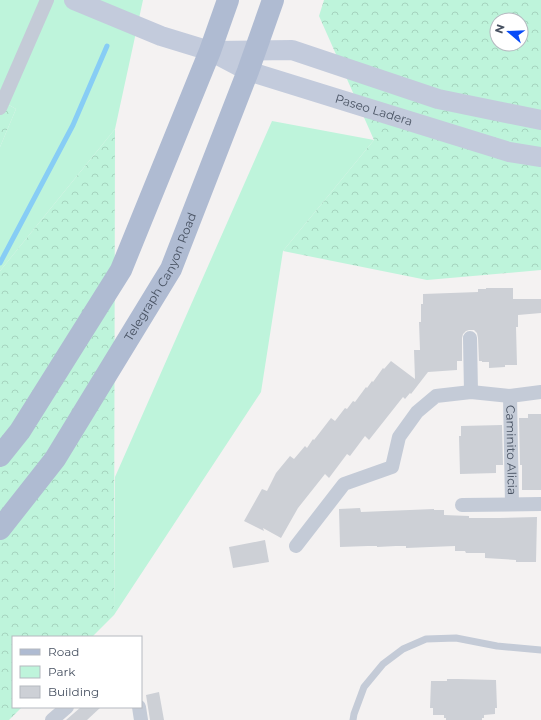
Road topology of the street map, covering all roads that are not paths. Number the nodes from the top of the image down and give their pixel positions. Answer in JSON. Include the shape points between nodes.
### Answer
{"nodes":[{"id":1,"x":47,"y":0,"type":"edge"},
{"id":2,"x":74,"y":0,"type":"edge"},
{"id":3,"x":228,"y":0,"type":"edge"},
{"id":4,"x":273,"y":0,"type":"edge"},
{"id":5,"x":210,"y":51,"type":"junction"},
{"id":6,"x":256,"y":51,"type":"junction"},
{"id":7,"x":248,"y":71,"type":"junction"},
{"id":8,"x":0,"y":108,"type":"edge"},
{"id":9,"x":541,"y":120,"type":"edge"},
{"id":10,"x":541,"y":157,"type":"edge"},
{"id":11,"x":470,"y":338,"type":"dead end"},
{"id":12,"x":471,"y":392,"type":"junction"},
{"id":13,"x":541,"y":392,"type":"edge"},
{"id":14,"x":510,"y":396,"type":"junction"},
{"id":15,"x":0,"y":456,"type":"edge"},
{"id":16,"x":512,"y":504,"type":"junction"},
{"id":17,"x":541,"y":504,"type":"edge"},
{"id":18,"x":462,"y":505,"type":"dead end"},
{"id":19,"x":0,"y":529,"type":"edge"},
{"id":20,"x":296,"y":546,"type":"dead end"},
{"id":21,"x":541,"y":650,"type":"edge"},
{"id":22,"x":66,"y":708,"type":"edge"},
{"id":23,"x":139,"y":708,"type":"edge"},
{"id":24,"x":52,"y":720,"type":"edge"},
{"id":25,"x":141,"y":720,"type":"edge"},
{"id":26,"x":353,"y":720,"type":"edge"}],
"edges":[{"from":1,"to":8,"type":"street"},
{"from":2,"to":5,"type":"main road","name":"Paseo Ladera","via":[[161,36]]},
{"from":3,"to":5,"type":"main road"},
{"from":4,"to":6,"type":"main road","name":"Telegraph Canyon Road"},
{"from":5,"to":6,"type":"main road","name":"Paseo Ladera"},
{"from":5,"to":7,"type":"main road","name":"Paseo Ladera"},
{"from":5,"to":15,"type":"main road","via":[[121,270],[20,430]]},
{"from":6,"to":7,"type":"main road","name":"Telegraph Canyon Road"},
{"from":6,"to":9,"type":"main road","name":"Paseo Ladera","via":[[292,50],[438,99]]},
{"from":7,"to":10,"type":"main road","name":"Paseo Ladera","via":[[510,152]]},
{"from":7,"to":19,"type":"main road","name":"Telegraph Canyon Road","via":[[171,270],[55,459]]},
{"from":11,"to":12,"type":"street"},
{"from":12,"to":14,"type":"street"},
{"from":12,"to":20,"type":"street","via":[[436,396],[417,412],[399,437],[392,467],[344,484]]},
{"from":13,"to":14,"type":"street"},
{"from":14,"to":16,"type":"street","name":"Caminito Alicia"},
{"from":16,"to":17,"type":"street","name":"Caminito Alicia"},
{"from":16,"to":18,"type":"street","name":"Caminito Alicia"},
{"from":21,"to":26,"type":"lane","via":[[496,646],[456,638],[426,640],[403,649],[383,664],[364,687]]},
{"from":22,"to":24,"type":"street"},
{"from":23,"to":25,"type":"street"}]}
